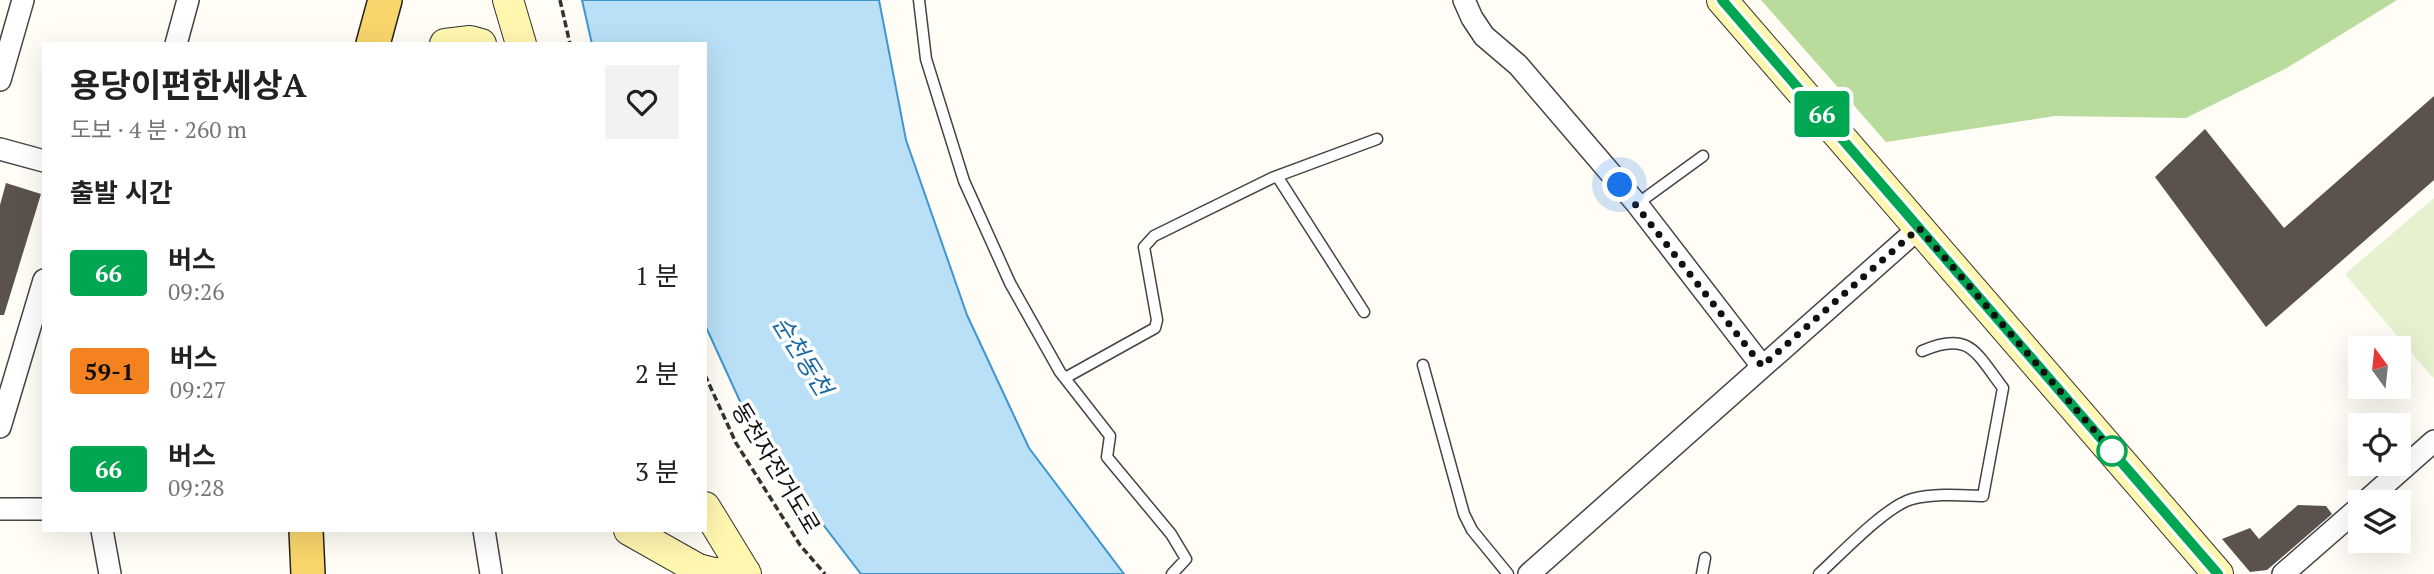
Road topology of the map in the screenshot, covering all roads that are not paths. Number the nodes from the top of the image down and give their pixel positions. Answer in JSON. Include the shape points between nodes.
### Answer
{"nodes":[{"id":1,"x":23,"y":0,"type":"edge"},
{"id":2,"x":188,"y":0,"type":"edge"},
{"id":3,"x":385,"y":0,"type":"edge"},
{"id":4,"x":508,"y":0,"type":"edge"},
{"id":5,"x":919,"y":0,"type":"edge"},
{"id":6,"x":1465,"y":0,"type":"edge"},
{"id":7,"x":1722,"y":0,"type":"edge"},
{"id":8,"x":177,"y":42,"type":"edge"},
{"id":9,"x":374,"y":42,"type":"edge"},
{"id":10,"x":520,"y":42,"type":"edge"},
{"id":11,"x":0,"y":80,"type":"edge"},
{"id":12,"x":1377,"y":139,"type":"dead end"},
{"id":13,"x":0,"y":149,"type":"edge"},
{"id":14,"x":1703,"y":156,"type":"dead end"},
{"id":15,"x":42,"y":160,"type":"edge"},
{"id":16,"x":1277,"y":176,"type":"junction"},
{"id":17,"x":1637,"y":204,"type":"junction"},
{"id":18,"x":1919,"y":228,"type":"junction"},
{"id":19,"x":42,"y":287,"type":"edge"},
{"id":20,"x":1364,"y":312,"type":"dead end"},
{"id":21,"x":1922,"y":351,"type":"dead end"},
{"id":22,"x":1423,"y":365,"type":"dead end"},
{"id":23,"x":1762,"y":366,"type":"junction"},
{"id":24,"x":1065,"y":378,"type":"junction"},
{"id":25,"x":0,"y":427,"type":"edge"},
{"id":26,"x":2434,"y":441,"type":"edge"},
{"id":27,"x":2379,"y":490,"type":"edge"},
{"id":28,"x":0,"y":509,"type":"edge"},
{"id":29,"x":42,"y":509,"type":"edge"},
{"id":30,"x":707,"y":510,"type":"edge"},
{"id":31,"x":2348,"y":517,"type":"edge"},
{"id":32,"x":102,"y":532,"type":"edge"},
{"id":33,"x":306,"y":532,"type":"edge"},
{"id":34,"x":484,"y":532,"type":"edge"},
{"id":35,"x":633,"y":532,"type":"edge"},
{"id":36,"x":1705,"y":558,"type":"dead end"},
{"id":37,"x":745,"y":573,"type":"edge"},
{"id":38,"x":110,"y":574,"type":"edge"},
{"id":39,"x":308,"y":574,"type":"edge"},
{"id":40,"x":491,"y":574,"type":"edge"},
{"id":41,"x":1172,"y":574,"type":"edge"},
{"id":42,"x":1508,"y":574,"type":"edge"},
{"id":43,"x":1529,"y":574,"type":"edge"},
{"id":44,"x":1703,"y":574,"type":"edge"},
{"id":45,"x":1819,"y":574,"type":"edge"},
{"id":46,"x":2218,"y":574,"type":"edge"},
{"id":47,"x":2283,"y":574,"type":"edge"}],
"edges":[{"from":1,"to":11,"type":"street"},
{"from":2,"to":8,"type":"street"},
{"from":3,"to":9,"type":"main road"},
{"from":4,"to":10,"type":"street"},
{"from":5,"to":24,"type":"lane","via":[[926,59],[964,181],[1010,283]]},
{"from":6,"to":17,"type":"street","via":[[1484,36],[1518,65]]},
{"from":7,"to":18,"type":"street"},
{"from":12,"to":16,"type":"lane"},
{"from":13,"to":15,"type":"street"},
{"from":14,"to":17,"type":"lane"},
{"from":16,"to":20,"type":"lane"},
{"from":16,"to":24,"type":"lane","via":[[1154,236],[1144,247],[1155,328]]},
{"from":17,"to":23,"type":"street"},
{"from":18,"to":23,"type":"street"},
{"from":18,"to":46,"type":"street"},
{"from":19,"to":25,"type":"street"},
{"from":21,"to":45,"type":"lane","via":[[1938,344],[1965,344],[2003,388],[1983,496],[1909,499],[1891,509]]},
{"from":22,"to":42,"type":"lane","via":[[1464,514]]},
{"from":23,"to":43,"type":"street"},
{"from":24,"to":41,"type":"lane","via":[[1110,436],[1107,457],[1186,559]]},
{"from":26,"to":27,"type":"street"},
{"from":28,"to":29,"type":"street"},
{"from":30,"to":37,"type":"street"},
{"from":31,"to":47,"type":"street"},
{"from":32,"to":38,"type":"street"},
{"from":33,"to":39,"type":"main road"},
{"from":34,"to":40,"type":"street"},
{"from":35,"to":37,"type":"street","via":[[698,569]]},
{"from":36,"to":44,"type":"lane"}]}
